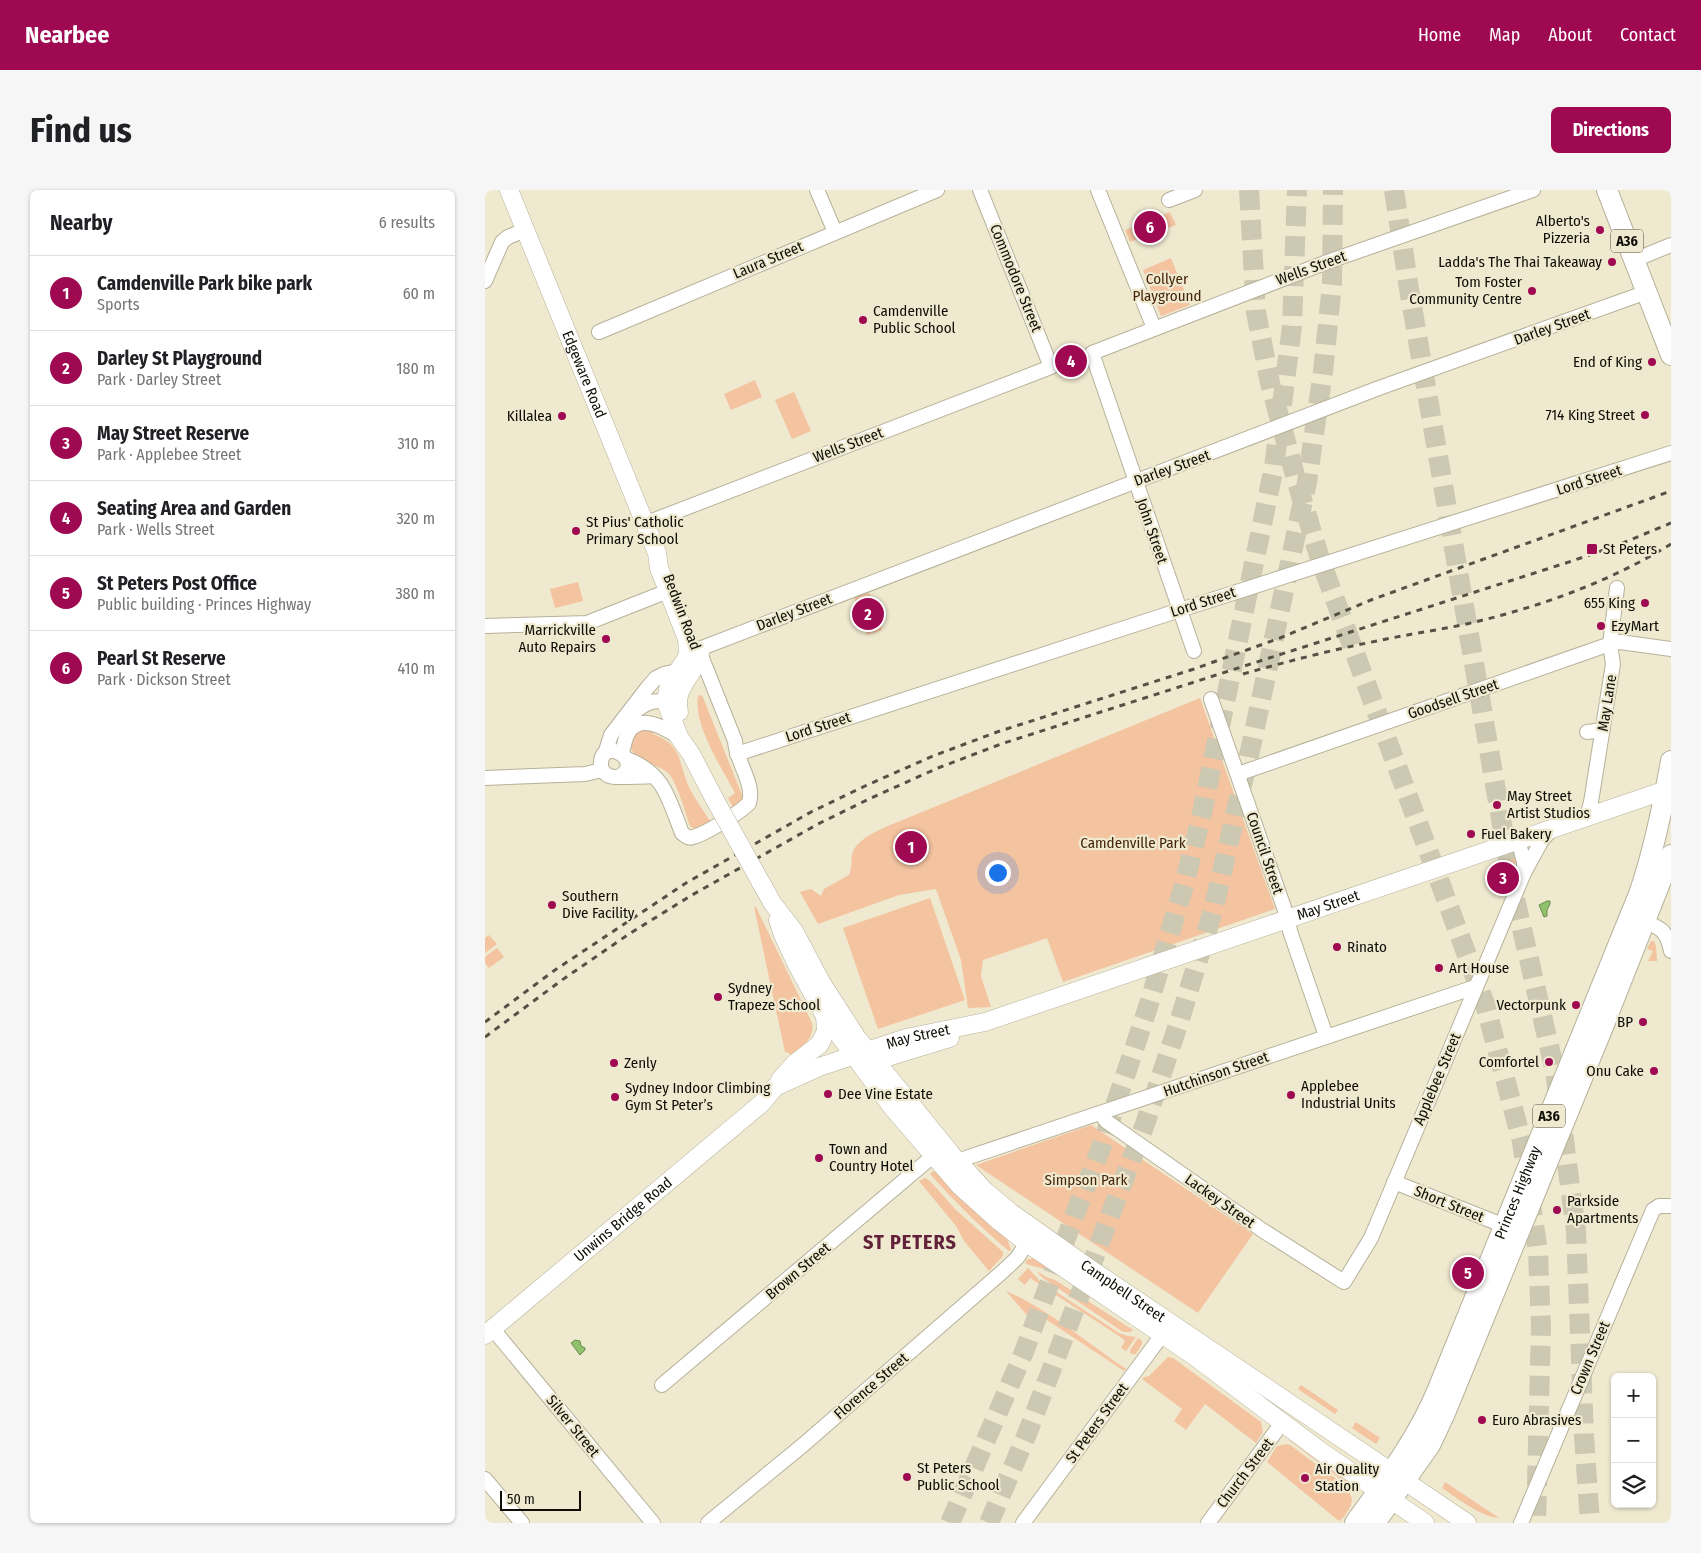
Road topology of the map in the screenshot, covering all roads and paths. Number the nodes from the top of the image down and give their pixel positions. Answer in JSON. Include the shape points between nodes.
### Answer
{"nodes":[{"id":1,"x":509,"y":190,"type":"edge"},
{"id":2,"x":817,"y":190,"type":"edge"},
{"id":3,"x":937,"y":190,"type":"edge"},
{"id":4,"x":980,"y":190,"type":"edge"},
{"id":5,"x":1097,"y":190,"type":"edge"},
{"id":6,"x":1195,"y":190,"type":"edge"},
{"id":7,"x":1533,"y":190,"type":"edge"},
{"id":8,"x":1607,"y":190,"type":"edge"},
{"id":9,"x":1169,"y":200,"type":"dead end"},
{"id":10,"x":525,"y":230,"type":"junction"},
{"id":11,"x":835,"y":232,"type":"junction"},
{"id":12,"x":1671,"y":245,"type":"edge"},
{"id":13,"x":1634,"y":260,"type":"junction"},
{"id":14,"x":488,"y":266,"type":"edge"},
{"id":15,"x":485,"y":281,"type":"edge"},
{"id":16,"x":1647,"y":292,"type":"junction"},
{"id":17,"x":1154,"y":328,"type":"junction"},
{"id":18,"x":599,"y":332,"type":"dead end"},
{"id":19,"x":1092,"y":353,"type":"joint"},
{"id":20,"x":1671,"y":355,"type":"edge"},
{"id":21,"x":1051,"y":366,"type":"joint"},
{"id":22,"x":1671,"y":453,"type":"edge"},
{"id":23,"x":1135,"y":482,"type":"junction"},
{"id":24,"x":645,"y":524,"type":"junction"},
{"id":25,"x":659,"y":558,"type":"junction"},
{"id":26,"x":1617,"y":588,"type":"dead end"},
{"id":27,"x":668,"y":591,"type":"junction"},
{"id":28,"x":1180,"y":610,"type":"junction"},
{"id":29,"x":485,"y":626,"type":"edge"},
{"id":30,"x":1610,"y":644,"type":"junction"},
{"id":31,"x":1671,"y":649,"type":"edge"},
{"id":32,"x":700,"y":651,"type":"junction"},
{"id":33,"x":1194,"y":651,"type":"dead end"},
{"id":34,"x":683,"y":672,"type":"junction"},
{"id":35,"x":1211,"y":700,"type":"dead end"},
{"id":36,"x":672,"y":704,"type":"junction"},
{"id":37,"x":620,"y":723,"type":"junction"},
{"id":38,"x":1603,"y":730,"type":"junction"},
{"id":39,"x":1587,"y":732,"type":"dead end"},
{"id":40,"x":679,"y":737,"type":"junction"},
{"id":41,"x":736,"y":753,"type":"junction"},
{"id":42,"x":605,"y":754,"type":"junction"},
{"id":43,"x":691,"y":754,"type":"junction"},
{"id":44,"x":624,"y":756,"type":"junction"},
{"id":45,"x":1671,"y":761,"type":"edge"},
{"id":46,"x":602,"y":770,"type":"junction"},
{"id":47,"x":1238,"y":774,"type":"junction"},
{"id":48,"x":654,"y":776,"type":"junction"},
{"id":49,"x":618,"y":777,"type":"junction"},
{"id":50,"x":485,"y":778,"type":"edge"},
{"id":51,"x":1668,"y":790,"type":"edge"},
{"id":52,"x":1587,"y":817,"type":"junction"},
{"id":53,"x":1553,"y":829,"type":"junction"},
{"id":54,"x":1518,"y":840,"type":"junction"},
{"id":55,"x":1671,"y":858,"type":"edge"},
{"id":56,"x":1524,"y":873,"type":"junction"},
{"id":57,"x":773,"y":904,"type":"junction"},
{"id":58,"x":1289,"y":919,"type":"junction"},
{"id":59,"x":1651,"y":922,"type":"edge"},
{"id":60,"x":1671,"y":951,"type":"edge"},
{"id":61,"x":1475,"y":988,"type":"junction"},
{"id":62,"x":825,"y":1016,"type":"junction"},
{"id":63,"x":1326,"y":1036,"type":"junction"},
{"id":64,"x":864,"y":1058,"type":"junction"},
{"id":65,"x":775,"y":1087,"type":"junction"},
{"id":66,"x":762,"y":1103,"type":"junction"},
{"id":67,"x":1101,"y":1114,"type":"junction"},
{"id":68,"x":933,"y":1156,"type":"junction"},
{"id":69,"x":957,"y":1161,"type":"junction"},
{"id":70,"x":1394,"y":1182,"type":"junction"},
{"id":71,"x":1671,"y":1206,"type":"edge"},
{"id":72,"x":1505,"y":1226,"type":"junction"},
{"id":73,"x":1027,"y":1243,"type":"junction"},
{"id":74,"x":1344,"y":1282,"type":"joint"},
{"id":75,"x":1167,"y":1329,"type":"junction"},
{"id":76,"x":489,"y":1332,"type":"edge"},
{"id":77,"x":662,"y":1384,"type":"dead end"},
{"id":78,"x":1283,"y":1423,"type":"junction"},
{"id":79,"x":1399,"y":1477,"type":"junction"},
{"id":80,"x":485,"y":1479,"type":"edge"},
{"id":81,"x":1385,"y":1496,"type":"junction"},
{"id":82,"x":522,"y":1523,"type":"edge"},
{"id":83,"x":653,"y":1523,"type":"edge"},
{"id":84,"x":708,"y":1523,"type":"edge"},
{"id":85,"x":1023,"y":1523,"type":"edge"},
{"id":86,"x":1208,"y":1523,"type":"edge"},
{"id":87,"x":1355,"y":1523,"type":"edge"},
{"id":88,"x":1375,"y":1523,"type":"edge"},
{"id":89,"x":1425,"y":1523,"type":"edge"},
{"id":90,"x":1467,"y":1523,"type":"edge"},
{"id":91,"x":1521,"y":1523,"type":"edge"}],
"edges":[{"from":1,"to":10,"type":"main road","name":"Edgeware Road"},
{"from":2,"to":11,"type":"street"},
{"from":3,"to":11,"type":"street","name":"Laura Street"},
{"from":4,"to":21,"type":"street","name":"Commodore Street"},
{"from":5,"to":17,"type":"street"},
{"from":6,"to":9,"type":"street"},
{"from":7,"to":17,"type":"street","name":"Wells Street","via":[[1327,262]]},
{"from":8,"to":13,"type":"highway","number":"A36"},
{"from":10,"to":14,"type":"street","via":[[504,239]]},
{"from":10,"to":24,"type":"main road","name":"Edgeware Road"},
{"from":11,"to":18,"type":"street","name":"Laura Street"},
{"from":12,"to":13,"type":"street"},
{"from":13,"to":16,"type":"highway","number":"A36"},
{"from":14,"to":15,"type":"street"},
{"from":16,"to":20,"type":"highway","number":"A36"},
{"from":16,"to":23,"type":"street","name":"Darley Street","via":[[1379,388]]},
{"from":17,"to":19,"type":"street","name":"Wells Street"},
{"from":19,"to":23,"type":"street","name":"John Street"},
{"from":21,"to":24,"type":"street","name":"Wells Street"},
{"from":22,"to":28,"type":"street","name":"Lord Street"},
{"from":23,"to":28,"type":"street","name":"John Street"},
{"from":23,"to":32,"type":"street","name":"Darley Street"},
{"from":24,"to":25,"type":"main road","name":"Edgeware Road"},
{"from":25,"to":27,"type":"main road","name":"Bedwin Road","via":[[659,568]]},
{"from":25,"to":32,"type":"main road","name":"Bedwin Road"},
{"from":26,"to":30,"type":"street","name":"May Lane"},
{"from":27,"to":29,"type":"street","via":[[587,623]]},
{"from":27,"to":34,"type":"main road","name":"Bedwin Road","via":[[687,639],[688,654]]},
{"from":28,"to":33,"type":"street","name":"John Street"},
{"from":28,"to":41,"type":"street","name":"Lord Street"},
{"from":30,"to":31,"type":"street","name":"Goodsell Street","via":[[1620,642]]},
{"from":30,"to":38,"type":"street","name":"May Lane","via":[[1613,664]]},
{"from":30,"to":47,"type":"street","name":"Goodsell Street"},
{"from":32,"to":34,"type":"main road","name":"Bedwin Road","via":[[695,667]]},
{"from":32,"to":41,"type":"street","via":[[735,741]]},
{"from":34,"to":36,"type":"main road","name":"Bedwin Road","via":[[669,684]]},
{"from":34,"to":37,"type":"street","via":[[656,678]]},
{"from":34,"to":41,"type":"street","via":[[704,684],[728,743]]},
{"from":35,"to":47,"type":"street","name":"Council Street"},
{"from":36,"to":37,"type":"street","via":[[655,700]]},
{"from":36,"to":40,"type":"main road","via":[[670,716]]},
{"from":36,"to":43,"type":"main road","via":[[687,733]]},
{"from":37,"to":42,"type":"street","via":[[611,735]]},
{"from":38,"to":39,"type":"street"},
{"from":38,"to":52,"type":"street","name":"May Lane"},
{"from":40,"to":43,"type":"main road"},
{"from":40,"to":44,"type":"street","via":[[656,724],[633,727],[629,731]]},
{"from":41,"to":48,"type":"street","via":[[749,786],[750,801],[736,813],[690,838],[682,833],[665,790]]},
{"from":42,"to":44,"type":"street","via":[[613,750]]},
{"from":42,"to":46,"type":"street","via":[[601,761]]},
{"from":43,"to":57,"type":"main road","bridge":true},
{"from":44,"to":48,"type":"street"},
{"from":44,"to":49,"type":"street","via":[[625,772]]},
{"from":45,"to":51,"type":"highway","number":"A36"},
{"from":46,"to":49,"type":"street","via":[[610,777]]},
{"from":46,"to":50,"type":"street","via":[[585,774]]},
{"from":47,"to":58,"type":"street","name":"Council Street"},
{"from":48,"to":49,"type":"street"},
{"from":51,"to":52,"type":"main road","name":"May Street"},
{"from":51,"to":59,"type":"highway","name":"Princes Highway","number":"A36","via":[[1651,856]]},
{"from":52,"to":53,"type":"main road","name":"May Street"},
{"from":53,"to":54,"type":"main road","name":"May Street"},
{"from":53,"to":56,"type":"street","name":"Applebee Street","via":[[1542,840]]},
{"from":54,"to":56,"type":"street"},
{"from":54,"to":58,"type":"main road","name":"May Street"},
{"from":55,"to":59,"type":"highway","name":"Princes Highway","number":"A36"},
{"from":56,"to":61,"type":"street","name":"Applebee Street"},
{"from":57,"to":62,"type":"main road","via":[[783,935]]},
{"from":57,"to":64,"type":"main road","via":[[794,931]]},
{"from":58,"to":63,"type":"street","name":"Council Street","via":[[1290,931]]},
{"from":58,"to":64,"type":"main road","name":"May Street","via":[[985,1022],[906,1038]]},
{"from":59,"to":60,"type":"street","via":[[1667,936]]},
{"from":59,"to":72,"type":"highway","name":"Princes Highway","number":"A36"},
{"from":59,"to":79,"type":"highway","name":"Princes Highway","number":"A36","via":[[1445,1413],[1430,1445]]},
{"from":61,"to":63,"type":"street","name":"Hutchinson Street"},
{"from":61,"to":70,"type":"street","name":"Applebee Street"},
{"from":62,"to":64,"type":"main road"},
{"from":62,"to":65,"type":"main road","via":[[826,1031],[820,1044],[794,1064]]},
{"from":63,"to":67,"type":"street","name":"Hutchinson Street"},
{"from":64,"to":65,"type":"main road","name":"Unwins Bridge Road","via":[[802,1073]]},
{"from":64,"to":66,"type":"main road","name":"Unwins Bridge Road"},
{"from":64,"to":68,"type":"main road","name":"Campbell Street","via":[[891,1106]]},
{"from":64,"to":69,"type":"main road","name":"Campbell Street"},
{"from":65,"to":66,"type":"main road","name":"Unwins Bridge Road"},
{"from":66,"to":76,"type":"main road","name":"Unwins Bridge Road"},
{"from":67,"to":69,"type":"street","name":"Hutchinson Street"},
{"from":67,"to":74,"type":"street","name":"Lackey Street","via":[[1106,1121],[1262,1230]]},
{"from":68,"to":73,"type":"main road","name":"Campbell Street","via":[[960,1186]]},
{"from":68,"to":77,"type":"street","name":"Brown Street"},
{"from":69,"to":75,"type":"main road","name":"Campbell Street","via":[[1010,1212]]},
{"from":70,"to":72,"type":"street","name":"Short Street"},
{"from":70,"to":74,"type":"street","name":"Applebee Street","via":[[1371,1238]]},
{"from":71,"to":91,"type":"street","name":"Crown Street","via":[[1659,1206],[1653,1210]]},
{"from":72,"to":79,"type":"highway","name":"Princes Highway","number":"A36"},
{"from":73,"to":75,"type":"main road","name":"Campbell Street"},
{"from":73,"to":84,"type":"street","name":"Florence Street","via":[[1017,1258],[803,1445]]},
{"from":75,"to":78,"type":"main road","name":"Campbell Street"},
{"from":75,"to":79,"type":"main road","name":"Campbell Street"},
{"from":75,"to":85,"type":"street","name":"St Peters Street"},
{"from":76,"to":83,"type":"street","name":"Silver Street"},
{"from":78,"to":81,"type":"main road","name":"Campbell Street"},
{"from":78,"to":86,"type":"street","name":"Church Street"},
{"from":79,"to":81,"type":"highway","name":"Princes Highway","number":"A36"},
{"from":79,"to":90,"type":"main road","name":"Campbell Street"},
{"from":80,"to":82,"type":"street"},
{"from":81,"to":87,"type":"highway","name":"Princes Highway","number":"A36"},
{"from":81,"to":88,"type":"highway","name":"Princes Highway","number":"A36"},
{"from":81,"to":89,"type":"main road","name":"Campbell Street"}]}
